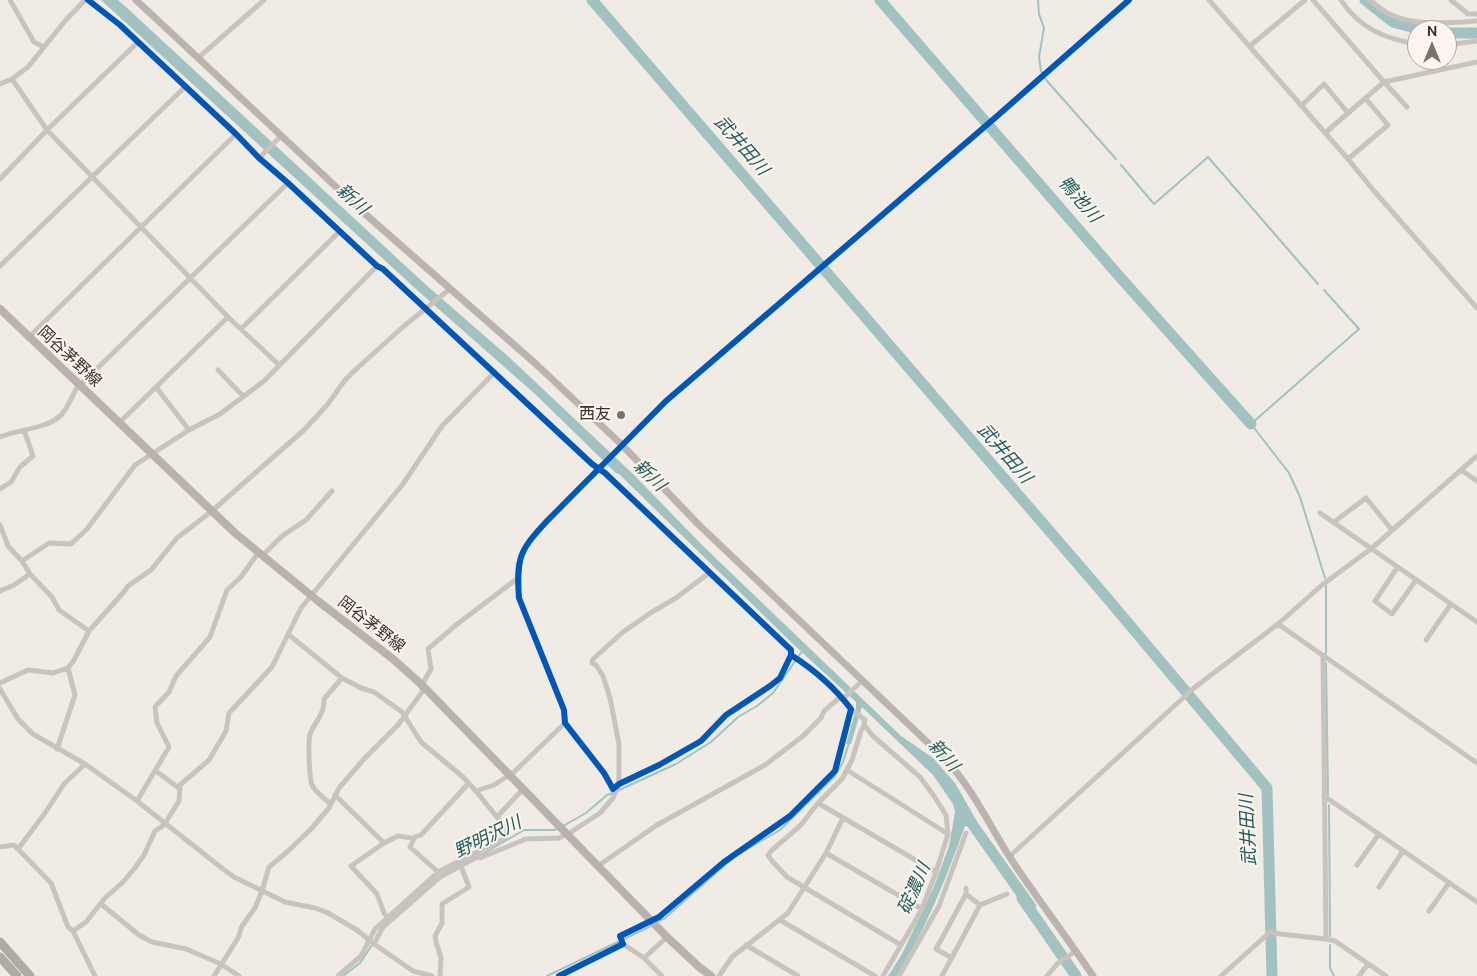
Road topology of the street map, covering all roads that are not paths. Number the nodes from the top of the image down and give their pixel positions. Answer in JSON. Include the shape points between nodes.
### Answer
{"nodes":[{"id":1,"x":10,"y":0,"type":"edge"},
{"id":2,"x":86,"y":0,"type":"edge"},
{"id":3,"x":136,"y":0,"type":"edge"},
{"id":4,"x":264,"y":0,"type":"edge"},
{"id":5,"x":1129,"y":0,"type":"edge"},
{"id":6,"x":1209,"y":0,"type":"edge"},
{"id":7,"x":1305,"y":0,"type":"edge"},
{"id":8,"x":1313,"y":0,"type":"edge"},
{"id":9,"x":1342,"y":0,"type":"edge"},
{"id":10,"x":1370,"y":0,"type":"edge"},
{"id":11,"x":1451,"y":0,"type":"edge"},
{"id":12,"x":1476,"y":13,"type":"edge"},
{"id":13,"x":1477,"y":21,"type":"edge"},
{"id":14,"x":1477,"y":41,"type":"edge"},
{"id":15,"x":138,"y":42,"type":"junction"},
{"id":16,"x":1407,"y":42,"type":"edge"},
{"id":17,"x":1457,"y":44,"type":"edge"},
{"id":18,"x":1250,"y":46,"type":"junction"},
{"id":19,"x":44,"y":47,"type":"junction"},
{"id":20,"x":198,"y":58,"type":"junction"},
{"id":21,"x":1477,"y":62,"type":"edge"},
{"id":22,"x":12,"y":79,"type":"junction"},
{"id":23,"x":1384,"y":82,"type":"junction"},
{"id":24,"x":0,"y":84,"type":"edge"},
{"id":25,"x":186,"y":86,"type":"junction"},
{"id":26,"x":1365,"y":98,"type":"junction"},
{"id":27,"x":1301,"y":106,"type":"junction"},
{"id":28,"x":1407,"y":106,"type":"dead end"},
{"id":29,"x":1348,"y":113,"type":"junction"},
{"id":30,"x":47,"y":130,"type":"junction"},
{"id":31,"x":1325,"y":133,"type":"junction"},
{"id":32,"x":236,"y":134,"type":"junction"},
{"id":33,"x":278,"y":138,"type":"junction"},
{"id":34,"x":260,"y":156,"type":"junction"},
{"id":35,"x":1348,"y":160,"type":"junction"},
{"id":36,"x":92,"y":177,"type":"junction"},
{"id":37,"x":0,"y":179,"type":"edge"},
{"id":38,"x":288,"y":183,"type":"junction"},
{"id":39,"x":141,"y":227,"type":"junction"},
{"id":40,"x":340,"y":231,"type":"junction"},
{"id":41,"x":0,"y":266,"type":"edge"},
{"id":42,"x":377,"y":266,"type":"junction"},
{"id":43,"x":191,"y":278,"type":"junction"},
{"id":44,"x":447,"y":291,"type":"junction"},
{"id":45,"x":1476,"y":305,"type":"edge"},
{"id":46,"x":428,"y":308,"type":"junction"},
{"id":47,"x":0,"y":309,"type":"edge"},
{"id":48,"x":228,"y":317,"type":"junction"},
{"id":49,"x":241,"y":329,"type":"junction"},
{"id":50,"x":29,"y":337,"type":"junction"},
{"id":51,"x":280,"y":365,"type":"junction"},
{"id":52,"x":218,"y":370,"type":"dead end"},
{"id":53,"x":495,"y":372,"type":"junction"},
{"id":54,"x":80,"y":385,"type":"junction"},
{"id":55,"x":156,"y":387,"type":"junction"},
{"id":56,"x":243,"y":396,"type":"junction"},
{"id":57,"x":119,"y":423,"type":"junction"},
{"id":58,"x":24,"y":430,"type":"junction"},
{"id":59,"x":189,"y":430,"type":"junction"},
{"id":60,"x":0,"y":437,"type":"edge"},
{"id":61,"x":619,"y":448,"type":"junction"},
{"id":62,"x":151,"y":454,"type":"junction"},
{"id":63,"x":1477,"y":456,"type":"edge"},
{"id":64,"x":600,"y":467,"type":"junction"},
{"id":65,"x":1460,"y":470,"type":"junction"},
{"id":66,"x":1477,"y":481,"type":"edge"},
{"id":67,"x":0,"y":489,"type":"edge"},
{"id":68,"x":332,"y":491,"type":"dead end"},
{"id":69,"x":212,"y":511,"type":"junction"},
{"id":70,"x":1320,"y":513,"type":"dead end"},
{"id":71,"x":1334,"y":522,"type":"junction"},
{"id":72,"x":0,"y":525,"type":"edge"},
{"id":73,"x":1392,"y":530,"type":"junction"},
{"id":74,"x":2,"y":541,"type":"edge"},
{"id":75,"x":1372,"y":548,"type":"junction"},
{"id":76,"x":260,"y":554,"type":"junction"},
{"id":77,"x":22,"y":561,"type":"junction"},
{"id":78,"x":1398,"y":568,"type":"junction"},
{"id":79,"x":708,"y":573,"type":"junction"},
{"id":80,"x":30,"y":574,"type":"junction"},
{"id":81,"x":518,"y":578,"type":"junction"},
{"id":82,"x":1416,"y":580,"type":"junction"},
{"id":83,"x":0,"y":591,"type":"edge"},
{"id":84,"x":312,"y":596,"type":"junction"},
{"id":85,"x":1451,"y":604,"type":"junction"},
{"id":86,"x":1477,"y":622,"type":"edge"},
{"id":87,"x":1278,"y":624,"type":"junction"},
{"id":88,"x":89,"y":631,"type":"junction"},
{"id":89,"x":289,"y":634,"type":"junction"},
{"id":90,"x":1426,"y":640,"type":"dead end"},
{"id":91,"x":791,"y":655,"type":"junction"},
{"id":92,"x":1322,"y":655,"type":"junction"},
{"id":93,"x":68,"y":668,"type":"junction"},
{"id":94,"x":342,"y":678,"type":"junction"},
{"id":95,"x":0,"y":682,"type":"edge"},
{"id":96,"x":861,"y":683,"type":"junction"},
{"id":97,"x":422,"y":685,"type":"junction"},
{"id":98,"x":0,"y":690,"type":"edge"},
{"id":99,"x":844,"y":697,"type":"junction"},
{"id":100,"x":851,"y":709,"type":"junction"},
{"id":101,"x":404,"y":717,"type":"junction"},
{"id":102,"x":565,"y":723,"type":"junction"},
{"id":103,"x":864,"y":725,"type":"junction"},
{"id":104,"x":57,"y":749,"type":"junction"},
{"id":105,"x":1477,"y":763,"type":"edge"},
{"id":106,"x":85,"y":764,"type":"junction"},
{"id":107,"x":847,"y":770,"type":"junction"},
{"id":108,"x":156,"y":771,"type":"junction"},
{"id":109,"x":509,"y":774,"type":"junction"},
{"id":110,"x":468,"y":784,"type":"junction"},
{"id":111,"x":619,"y":784,"type":"junction"},
{"id":112,"x":180,"y":789,"type":"junction"},
{"id":113,"x":523,"y":789,"type":"junction"},
{"id":114,"x":476,"y":791,"type":"junction"},
{"id":115,"x":336,"y":795,"type":"junction"},
{"id":116,"x":1324,"y":796,"type":"junction"},
{"id":117,"x":137,"y":801,"type":"junction"},
{"id":118,"x":818,"y":803,"type":"junction"},
{"id":119,"x":331,"y":804,"type":"junction"},
{"id":120,"x":497,"y":817,"type":"junction"},
{"id":121,"x":843,"y":818,"type":"junction"},
{"id":122,"x":164,"y":825,"type":"junction"},
{"id":123,"x":566,"y":832,"type":"junction"},
{"id":124,"x":966,"y":833,"type":"dead end"},
{"id":125,"x":948,"y":834,"type":"junction"},
{"id":126,"x":1379,"y":834,"type":"junction"},
{"id":127,"x":415,"y":837,"type":"junction"},
{"id":128,"x":384,"y":843,"type":"junction"},
{"id":129,"x":0,"y":847,"type":"edge"},
{"id":130,"x":18,"y":849,"type":"junction"},
{"id":131,"x":1403,"y":851,"type":"junction"},
{"id":132,"x":826,"y":853,"type":"junction"},
{"id":133,"x":479,"y":854,"type":"junction"},
{"id":134,"x":1010,"y":856,"type":"junction"},
{"id":135,"x":459,"y":860,"type":"junction"},
{"id":136,"x":1357,"y":865,"type":"dead end"},
{"id":137,"x":598,"y":866,"type":"junction"},
{"id":138,"x":462,"y":867,"type":"junction"},
{"id":139,"x":438,"y":872,"type":"junction"},
{"id":140,"x":936,"y":872,"type":"junction"},
{"id":141,"x":1449,"y":883,"type":"junction"},
{"id":142,"x":1379,"y":887,"type":"dead end"},
{"id":143,"x":805,"y":888,"type":"junction"},
{"id":144,"x":966,"y":888,"type":"dead end"},
{"id":145,"x":262,"y":891,"type":"junction"},
{"id":146,"x":966,"y":894,"type":"junction"},
{"id":147,"x":1007,"y":894,"type":"dead end"},
{"id":148,"x":1477,"y":902,"type":"edge"},
{"id":149,"x":101,"y":904,"type":"junction"},
{"id":150,"x":980,"y":905,"type":"junction"},
{"id":151,"x":922,"y":909,"type":"junction"},
{"id":152,"x":1428,"y":911,"type":"dead end"},
{"id":153,"x":387,"y":917,"type":"junction"},
{"id":154,"x":652,"y":920,"type":"junction"},
{"id":155,"x":780,"y":920,"type":"junction"},
{"id":156,"x":72,"y":931,"type":"junction"},
{"id":157,"x":667,"y":937,"type":"junction"},
{"id":158,"x":369,"y":939,"type":"junction"},
{"id":159,"x":1326,"y":939,"type":"junction"},
{"id":160,"x":0,"y":942,"type":"edge"},
{"id":161,"x":374,"y":944,"type":"junction"},
{"id":162,"x":623,"y":944,"type":"junction"},
{"id":163,"x":746,"y":945,"type":"junction"},
{"id":164,"x":901,"y":945,"type":"junction"},
{"id":165,"x":1076,"y":951,"type":"junction"},
{"id":166,"x":0,"y":957,"type":"edge"},
{"id":167,"x":644,"y":958,"type":"junction"},
{"id":168,"x":952,"y":958,"type":"junction"},
{"id":169,"x":221,"y":964,"type":"junction"},
{"id":170,"x":1368,"y":964,"type":"junction"},
{"id":171,"x":17,"y":976,"type":"edge"},
{"id":172,"x":30,"y":976,"type":"edge"},
{"id":173,"x":95,"y":976,"type":"edge"},
{"id":174,"x":214,"y":976,"type":"edge"},
{"id":175,"x":240,"y":976,"type":"edge"},
{"id":176,"x":338,"y":976,"type":"edge"},
{"id":177,"x":432,"y":976,"type":"edge"},
{"id":178,"x":440,"y":976,"type":"edge"},
{"id":179,"x":558,"y":976,"type":"edge"},
{"id":180,"x":662,"y":976,"type":"edge"},
{"id":181,"x":711,"y":976,"type":"edge"},
{"id":182,"x":719,"y":976,"type":"edge"},
{"id":183,"x":798,"y":976,"type":"edge"},
{"id":184,"x":875,"y":976,"type":"edge"},
{"id":185,"x":883,"y":976,"type":"edge"},
{"id":186,"x":899,"y":976,"type":"edge"},
{"id":187,"x":942,"y":976,"type":"edge"},
{"id":188,"x":1047,"y":976,"type":"edge"},
{"id":189,"x":1094,"y":976,"type":"edge"},
{"id":190,"x":1221,"y":976,"type":"edge"},
{"id":191,"x":1359,"y":976,"type":"edge"},
{"id":192,"x":1386,"y":976,"type":"edge"}],
"edges":[{"from":1,"to":19,"type":"street","via":[[34,42]]},
{"from":2,"to":15,"type":"street","via":[[120,24]]},
{"from":2,"to":19,"type":"street"},
{"from":3,"to":20,"type":"street"},
{"from":4,"to":20,"type":"street"},
{"from":5,"to":61,"type":"street","via":[[666,401]]},
{"from":6,"to":18,"type":"street"},
{"from":7,"to":18,"type":"street"},
{"from":8,"to":23,"type":"street"},
{"from":9,"to":16,"type":"street","via":[[1370,30]]},
{"from":10,"to":13,"type":"street","via":[[1396,17],[1431,24]]},
{"from":11,"to":12,"type":"street","via":[[1468,14]]},
{"from":14,"to":17,"type":"street"},
{"from":15,"to":25,"type":"street"},
{"from":15,"to":30,"type":"street"},
{"from":18,"to":27,"type":"street"},
{"from":19,"to":22,"type":"street","via":[[28,67]]},
{"from":20,"to":33,"type":"street"},
{"from":21,"to":23,"type":"street"},
{"from":22,"to":24,"type":"street"},
{"from":22,"to":30,"type":"street"},
{"from":23,"to":26,"type":"street"},
{"from":23,"to":28,"type":"street"},
{"from":25,"to":32,"type":"street"},
{"from":25,"to":36,"type":"street"},
{"from":26,"to":29,"type":"street"},
{"from":26,"to":35,"type":"street","via":[[1388,125]]},
{"from":27,"to":29,"type":"street","via":[[1324,84]]},
{"from":27,"to":31,"type":"street"},
{"from":29,"to":31,"type":"street"},
{"from":30,"to":36,"type":"street"},
{"from":30,"to":37,"type":"street"},
{"from":31,"to":35,"type":"street"},
{"from":32,"to":34,"type":"street"},
{"from":32,"to":39,"type":"street"},
{"from":33,"to":34,"type":"street"},
{"from":33,"to":44,"type":"street"},
{"from":34,"to":38,"type":"street"},
{"from":35,"to":45,"type":"street"},
{"from":36,"to":39,"type":"street"},
{"from":36,"to":41,"type":"street"},
{"from":38,"to":40,"type":"street"},
{"from":38,"to":43,"type":"street"},
{"from":39,"to":43,"type":"street"},
{"from":39,"to":50,"type":"street"},
{"from":40,"to":42,"type":"street"},
{"from":40,"to":49,"type":"street"},
{"from":42,"to":46,"type":"street"},
{"from":42,"to":51,"type":"street"},
{"from":43,"to":48,"type":"street"},
{"from":43,"to":54,"type":"street"},
{"from":44,"to":46,"type":"street"},
{"from":44,"to":61,"type":"street","via":[[537,365]]},
{"from":46,"to":53,"type":"street"},
{"from":46,"to":69,"type":"street","via":[[345,380],[304,430]]},
{"from":47,"to":50,"type":"main road","name":"岡谷茅野線"},
{"from":48,"to":49,"type":"street"},
{"from":48,"to":55,"type":"street"},
{"from":49,"to":51,"type":"street"},
{"from":50,"to":54,"type":"main road","name":"岡谷茅野線"},
{"from":51,"to":56,"type":"street"},
{"from":52,"to":56,"type":"street"},
{"from":53,"to":64,"type":"street"},
{"from":53,"to":84,"type":"street","via":[[442,426],[403,484]]},
{"from":54,"to":57,"type":"main road","name":"岡谷茅野線"},
{"from":54,"to":58,"type":"street","via":[[61,415]]},
{"from":55,"to":57,"type":"street"},
{"from":55,"to":59,"type":"street"},
{"from":56,"to":59,"type":"street","via":[[220,414]]},
{"from":57,"to":62,"type":"main road","name":"岡谷茅野線"},
{"from":58,"to":60,"type":"street"},
{"from":58,"to":67,"type":"street","via":[[33,456],[20,467],[11,482]]},
{"from":59,"to":62,"type":"street"},
{"from":61,"to":64,"type":"street"},
{"from":61,"to":96,"type":"street"},
{"from":62,"to":69,"type":"main road","name":"岡谷茅野線"},
{"from":62,"to":77,"type":"street","via":[[135,465],[87,529],[71,544],[49,543]]},
{"from":63,"to":65,"type":"street"},
{"from":64,"to":79,"type":"street"},
{"from":64,"to":81,"type":"street","via":[[529,540],[520,558]]},
{"from":65,"to":66,"type":"street"},
{"from":65,"to":73,"type":"street"},
{"from":68,"to":76,"type":"street","via":[[306,520]]},
{"from":69,"to":76,"type":"main road","name":"岡谷茅野線"},
{"from":69,"to":88,"type":"street","via":[[177,538],[151,570],[128,586]]},
{"from":70,"to":71,"type":"street"},
{"from":71,"to":73,"type":"street","via":[[1366,498]]},
{"from":71,"to":75,"type":"street"},
{"from":72,"to":74,"type":"street"},
{"from":73,"to":75,"type":"street"},
{"from":74,"to":77,"type":"street"},
{"from":75,"to":78,"type":"street"},
{"from":75,"to":87,"type":"street","via":[[1322,585]]},
{"from":76,"to":84,"type":"main road","name":"岡谷茅野線"},
{"from":76,"to":108,"type":"street","via":[[228,590],[210,638],[176,676],[155,707],[169,747]]},
{"from":77,"to":80,"type":"street"},
{"from":78,"to":82,"type":"street"},
{"from":78,"to":82,"type":"street","via":[[1374,601],[1392,614]]},
{"from":79,"to":91,"type":"street","via":[[791,650]]},
{"from":79,"to":111,"type":"street","via":[[623,632],[593,659],[592,663],[603,676],[610,698],[619,744]]},
{"from":80,"to":83,"type":"street"},
{"from":80,"to":88,"type":"street","via":[[52,597],[59,610]]},
{"from":81,"to":97,"type":"street","via":[[428,649],[431,670]]},
{"from":81,"to":102,"type":"street","via":[[519,598],[564,710]]},
{"from":82,"to":85,"type":"street"},
{"from":84,"to":89,"type":"street","via":[[301,608]]},
{"from":84,"to":97,"type":"main road","name":"岡谷茅野線"},
{"from":85,"to":86,"type":"street"},
{"from":85,"to":90,"type":"street"},
{"from":87,"to":92,"type":"street"},
{"from":87,"to":134,"type":"street","via":[[1187,694]]},
{"from":88,"to":93,"type":"street"},
{"from":89,"to":94,"type":"street"},
{"from":89,"to":112,"type":"street","via":[[272,667],[229,713],[226,731],[209,760],[180,785]]},
{"from":91,"to":99,"type":"street"},
{"from":91,"to":111,"type":"street","via":[[780,678],[726,715],[701,741]]},
{"from":92,"to":105,"type":"street"},
{"from":92,"to":116,"type":"street"},
{"from":93,"to":95,"type":"street","via":[[53,673],[28,670]]},
{"from":93,"to":104,"type":"street","via":[[75,695]]},
{"from":94,"to":101,"type":"street","via":[[374,692],[402,712]]},
{"from":94,"to":119,"type":"street","via":[[324,699],[324,708],[308,744],[312,786]]},
{"from":96,"to":99,"type":"street"},
{"from":96,"to":134,"type":"street","via":[[961,776]]},
{"from":97,"to":101,"type":"street","via":[[422,692]]},
{"from":97,"to":109,"type":"main road","name":"岡谷茅野線"},
{"from":98,"to":104,"type":"street","via":[[29,731]]},
{"from":99,"to":100,"type":"street"},
{"from":99,"to":137,"type":"street","via":[[824,711],[804,736],[764,765],[657,825]]},
{"from":100,"to":103,"type":"street","via":[[864,720]]},
{"from":100,"to":154,"type":"street","via":[[835,771],[790,816],[724,862]]},
{"from":101,"to":110,"type":"street","via":[[421,742]]},
{"from":101,"to":115,"type":"street","via":[[364,759]]},
{"from":102,"to":109,"type":"street"},
{"from":102,"to":111,"type":"street","via":[[613,789]]},
{"from":103,"to":107,"type":"street"},
{"from":103,"to":125,"type":"street","via":[[920,777],[946,815]]},
{"from":104,"to":106,"type":"street"},
{"from":106,"to":117,"type":"street"},
{"from":106,"to":130,"type":"street","via":[[64,784]]},
{"from":107,"to":118,"type":"street"},
{"from":107,"to":125,"type":"street"},
{"from":108,"to":112,"type":"street"},
{"from":108,"to":117,"type":"street"},
{"from":109,"to":113,"type":"main road","name":"岡谷茅野線"},
{"from":109,"to":114,"type":"street","via":[[494,785]]},
{"from":110,"to":114,"type":"street"},
{"from":110,"to":127,"type":"street","via":[[421,835]]},
{"from":111,"to":123,"type":"street","via":[[614,798],[600,813]]},
{"from":112,"to":122,"type":"street","via":[[179,801]]},
{"from":113,"to":120,"type":"street"},
{"from":113,"to":123,"type":"main road","name":"岡谷茅野線"},
{"from":114,"to":120,"type":"street"},
{"from":115,"to":119,"type":"street"},
{"from":115,"to":128,"type":"street"},
{"from":116,"to":126,"type":"street"},
{"from":116,"to":159,"type":"street"},
{"from":117,"to":122,"type":"street"},
{"from":118,"to":121,"type":"street"},
{"from":118,"to":143,"type":"street","via":[[800,826],[768,855],[787,877]]},
{"from":119,"to":145,"type":"street","via":[[299,842],[269,867]]},
{"from":120,"to":133,"type":"street","via":[[508,831],[505,838]]},
{"from":121,"to":132,"type":"street"},
{"from":121,"to":140,"type":"street"},
{"from":122,"to":145,"type":"street","via":[[223,869]]},
{"from":122,"to":149,"type":"street","via":[[155,831],[134,869]]},
{"from":123,"to":133,"type":"street","via":[[559,838],[516,842],[480,858]]},
{"from":123,"to":137,"type":"main road","name":"岡谷茅野線"},
{"from":124,"to":186,"type":"street","via":[[939,906]]},
{"from":125,"to":140,"type":"street"},
{"from":126,"to":131,"type":"street"},
{"from":126,"to":136,"type":"street"},
{"from":127,"to":128,"type":"street","via":[[398,836]]},
{"from":127,"to":139,"type":"street","via":[[410,847]]},
{"from":128,"to":153,"type":"street","via":[[351,866],[377,894]]},
{"from":129,"to":130,"type":"street","via":[[14,845]]},
{"from":130,"to":156,"type":"street","via":[[51,883]]},
{"from":131,"to":141,"type":"street"},
{"from":131,"to":142,"type":"street"},
{"from":132,"to":143,"type":"street"},
{"from":132,"to":151,"type":"street"},
{"from":133,"to":135,"type":"street"},
{"from":133,"to":138,"type":"street"},
{"from":134,"to":165,"type":"street"},
{"from":135,"to":138,"type":"street"},
{"from":135,"to":139,"type":"street"},
{"from":137,"to":154,"type":"main road","name":"岡谷茅野線"},
{"from":138,"to":161,"type":"street","via":[[440,877],[382,927]]},
{"from":138,"to":178,"type":"street","via":[[469,887],[442,904],[442,924],[436,936],[441,958]]},
{"from":139,"to":153,"type":"street"},
{"from":140,"to":151,"type":"street"},
{"from":141,"to":148,"type":"street"},
{"from":141,"to":152,"type":"street"},
{"from":143,"to":155,"type":"street"},
{"from":143,"to":164,"type":"street"},
{"from":144,"to":146,"type":"street"},
{"from":145,"to":158,"type":"street","via":[[285,902],[315,908]]},
{"from":145,"to":169,"type":"street","via":[[256,908]]},
{"from":146,"to":150,"type":"street"},
{"from":146,"to":168,"type":"street","via":[[936,949]]},
{"from":147,"to":150,"type":"street"},
{"from":149,"to":156,"type":"street","via":[[86,922]]},
{"from":149,"to":169,"type":"street","via":[[152,942],[186,949]]},
{"from":150,"to":168,"type":"street"},
{"from":151,"to":164,"type":"street"},
{"from":153,"to":158,"type":"street"},
{"from":154,"to":157,"type":"main road","name":"岡谷茅野線"},
{"from":154,"to":162,"type":"street","via":[[620,936]]},
{"from":155,"to":163,"type":"street"},
{"from":155,"to":184,"type":"street"},
{"from":156,"to":173,"type":"street"},
{"from":157,"to":167,"type":"street"},
{"from":157,"to":181,"type":"main road","name":"岡谷茅野線"},
{"from":158,"to":161,"type":"street"},
{"from":158,"to":176,"type":"street","via":[[360,956]]},
{"from":159,"to":170,"type":"street"},
{"from":159,"to":190,"type":"street","via":[[1273,932]]},
{"from":160,"to":172,"type":"highway"},
{"from":161,"to":177,"type":"street","via":[[413,972]]},
{"from":162,"to":167,"type":"street"},
{"from":162,"to":179,"type":"street"},
{"from":163,"to":182,"type":"street","via":[[732,957]]},
{"from":163,"to":183,"type":"street"},
{"from":164,"to":185,"type":"street"},
{"from":165,"to":188,"type":"street","via":[[1059,962]]},
{"from":165,"to":189,"type":"street"},
{"from":166,"to":171,"type":"highway"},
{"from":167,"to":180,"type":"street"},
{"from":168,"to":187,"type":"street"},
{"from":169,"to":174,"type":"street"},
{"from":169,"to":175,"type":"street"},
{"from":170,"to":191,"type":"street"},
{"from":170,"to":192,"type":"street"}]}
